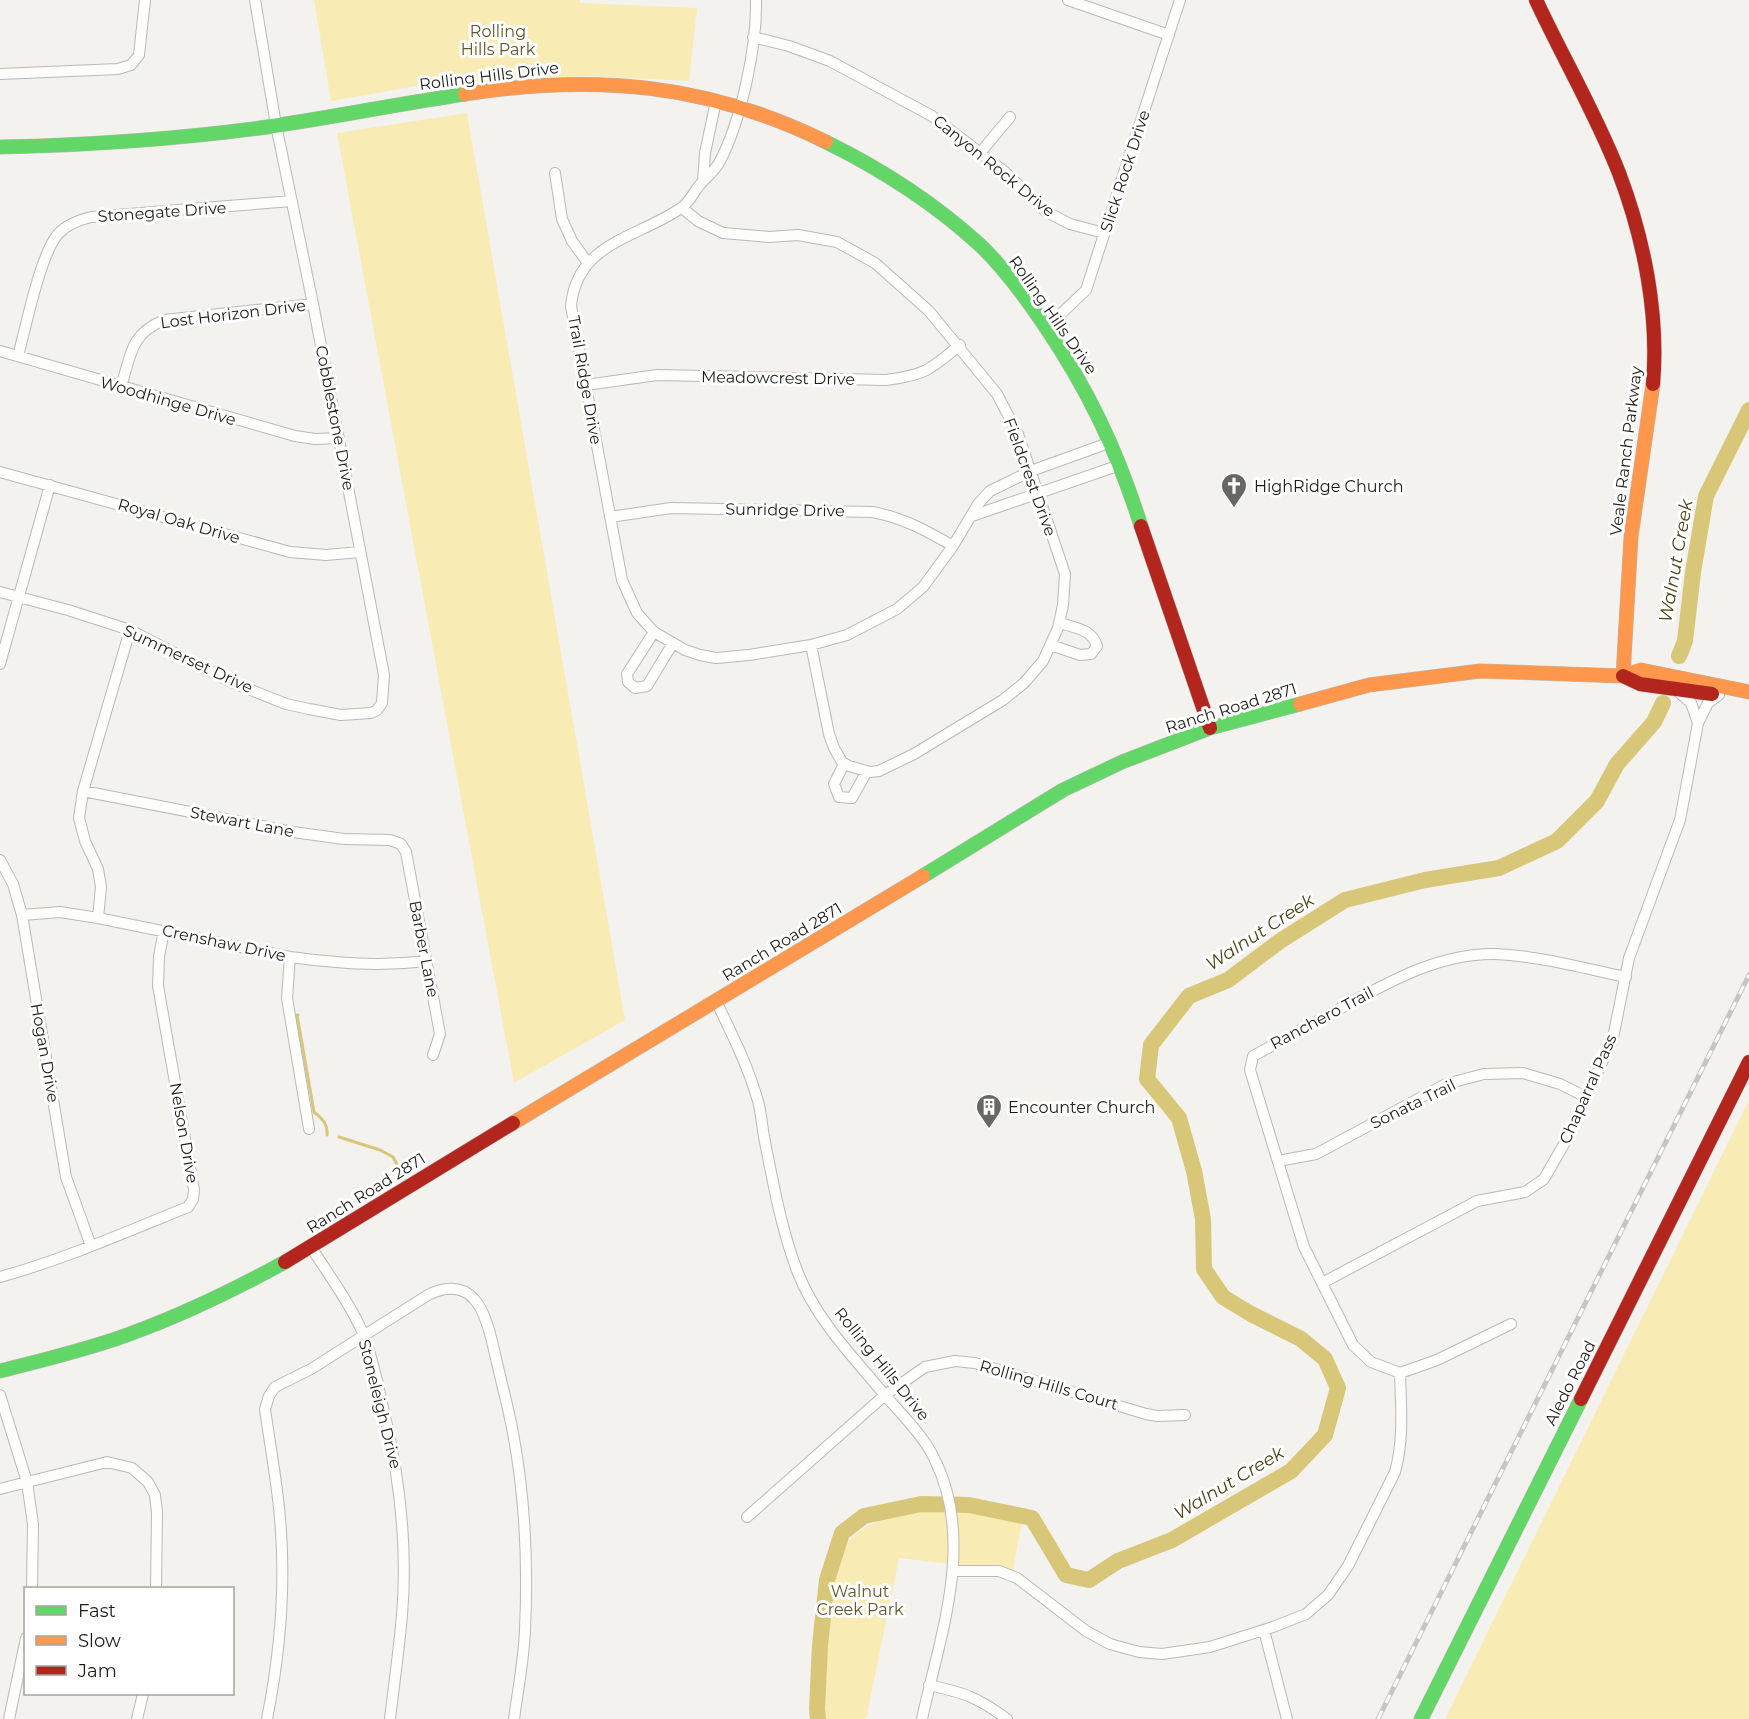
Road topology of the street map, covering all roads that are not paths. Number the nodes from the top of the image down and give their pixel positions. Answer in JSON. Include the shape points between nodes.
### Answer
{"nodes":[{"id":1,"x":145,"y":0,"type":"edge"},
{"id":2,"x":255,"y":0,"type":"edge"},
{"id":3,"x":756,"y":0,"type":"edge"},
{"id":4,"x":1068,"y":0,"type":"edge"},
{"id":5,"x":1180,"y":0,"type":"edge"},
{"id":6,"x":1536,"y":0,"type":"edge"},
{"id":7,"x":1169,"y":35,"type":"junction"},
{"id":8,"x":753,"y":37,"type":"junction"},
{"id":9,"x":0,"y":74,"type":"edge"},
{"id":10,"x":716,"y":100,"type":"junction"},
{"id":11,"x":739,"y":107,"type":"junction"},
{"id":12,"x":1010,"y":117,"type":"dead end"},
{"id":13,"x":276,"y":125,"type":"junction"},
{"id":14,"x":0,"y":147,"type":"edge"},
{"id":15,"x":980,"y":153,"type":"junction"},
{"id":16,"x":555,"y":173,"type":"dead end"},
{"id":17,"x":703,"y":181,"type":"junction"},
{"id":18,"x":292,"y":201,"type":"junction"},
{"id":19,"x":682,"y":208,"type":"junction"},
{"id":20,"x":1104,"y":233,"type":"junction"},
{"id":21,"x":588,"y":263,"type":"junction"},
{"id":22,"x":314,"y":304,"type":"junction"},
{"id":23,"x":1046,"y":328,"type":"junction"},
{"id":24,"x":960,"y":345,"type":"junction"},
{"id":25,"x":0,"y":351,"type":"edge"},
{"id":26,"x":18,"y":356,"type":"junction"},
{"id":27,"x":586,"y":384,"type":"junction"},
{"id":28,"x":121,"y":387,"type":"junction"},
{"id":29,"x":339,"y":438,"type":"junction"},
{"id":30,"x":1111,"y":442,"type":"junction"},
{"id":31,"x":1120,"y":465,"type":"junction"},
{"id":32,"x":1031,"y":471,"type":"junction"},
{"id":33,"x":0,"y":472,"type":"edge"},
{"id":34,"x":50,"y":485,"type":"junction"},
{"id":35,"x":1039,"y":494,"type":"junction"},
{"id":36,"x":972,"y":516,"type":"junction"},
{"id":37,"x":610,"y":517,"type":"junction"},
{"id":38,"x":953,"y":546,"type":"junction"},
{"id":39,"x":360,"y":552,"type":"junction"},
{"id":40,"x":0,"y":592,"type":"edge"},
{"id":41,"x":19,"y":598,"type":"junction"},
{"id":42,"x":1060,"y":623,"type":"junction"},
{"id":43,"x":130,"y":630,"type":"junction"},
{"id":44,"x":654,"y":632,"type":"junction"},
{"id":45,"x":673,"y":644,"type":"junction"},
{"id":46,"x":811,"y":645,"type":"junction"},
{"id":47,"x":1051,"y":645,"type":"junction"},
{"id":48,"x":0,"y":664,"type":"edge"},
{"id":49,"x":1623,"y":676,"type":"junction"},
{"id":50,"x":1673,"y":688,"type":"junction"},
{"id":51,"x":1749,"y":692,"type":"edge"},
{"id":52,"x":1720,"y":695,"type":"junction"},
{"id":53,"x":1749,"y":701,"type":"edge"},
{"id":54,"x":377,"y":710,"type":"joint"},
{"id":55,"x":1698,"y":723,"type":"junction"},
{"id":56,"x":1210,"y":728,"type":"junction"},
{"id":57,"x":844,"y":764,"type":"junction"},
{"id":58,"x":867,"y":771,"type":"junction"},
{"id":59,"x":83,"y":791,"type":"junction"},
{"id":60,"x":401,"y":843,"type":"joint"},
{"id":61,"x":0,"y":860,"type":"edge"},
{"id":62,"x":22,"y":915,"type":"junction"},
{"id":63,"x":98,"y":918,"type":"junction"},
{"id":64,"x":164,"y":931,"type":"junction"},
{"id":65,"x":290,"y":957,"type":"junction"},
{"id":66,"x":426,"y":961,"type":"junction"},
{"id":67,"x":1626,"y":977,"type":"junction"},
{"id":68,"x":716,"y":1001,"type":"junction"},
{"id":69,"x":433,"y":1055,"type":"dead end"},
{"id":70,"x":1749,"y":1062,"type":"edge"},
{"id":71,"x":1586,"y":1097,"type":"junction"},
{"id":72,"x":309,"y":1129,"type":"dead end"},
{"id":73,"x":1278,"y":1161,"type":"junction"},
{"id":74,"x":91,"y":1246,"type":"junction"},
{"id":75,"x":311,"y":1247,"type":"junction"},
{"id":76,"x":0,"y":1277,"type":"edge"},
{"id":77,"x":1322,"y":1283,"type":"junction"},
{"id":78,"x":1511,"y":1324,"type":"dead end"},
{"id":79,"x":363,"y":1336,"type":"junction"},
{"id":80,"x":0,"y":1371,"type":"edge"},
{"id":81,"x":1400,"y":1373,"type":"junction"},
{"id":82,"x":0,"y":1395,"type":"edge"},
{"id":83,"x":885,"y":1395,"type":"junction"},
{"id":84,"x":1185,"y":1415,"type":"dead end"},
{"id":85,"x":27,"y":1482,"type":"junction"},
{"id":86,"x":0,"y":1489,"type":"edge"},
{"id":87,"x":747,"y":1516,"type":"dead end"},
{"id":88,"x":953,"y":1571,"type":"junction"},
{"id":89,"x":32,"y":1587,"type":"edge"},
{"id":90,"x":156,"y":1587,"type":"edge"},
{"id":91,"x":1264,"y":1630,"type":"junction"},
{"id":92,"x":24,"y":1648,"type":"edge"},
{"id":93,"x":929,"y":1685,"type":"junction"},
{"id":94,"x":142,"y":1695,"type":"edge"},
{"id":95,"x":9,"y":1719,"type":"edge"},
{"id":96,"x":137,"y":1719,"type":"edge"},
{"id":97,"x":267,"y":1719,"type":"edge"},
{"id":98,"x":390,"y":1719,"type":"edge"},
{"id":99,"x":514,"y":1719,"type":"edge"},
{"id":100,"x":922,"y":1719,"type":"edge"},
{"id":101,"x":1007,"y":1719,"type":"edge"},
{"id":102,"x":1287,"y":1719,"type":"edge"},
{"id":103,"x":1420,"y":1719,"type":"edge"}],
"edges":[{"from":1,"to":9,"type":"street","via":[[139,55],[131,65],[118,69]]},
{"from":2,"to":13,"type":"street","name":"Cobblestone Drive"},
{"from":3,"to":8,"type":"street","name":"Trail Ridge Drive"},
{"from":4,"to":7,"type":"street"},
{"from":5,"to":7,"type":"street","name":"Slick Rock Drive"},
{"from":6,"to":49,"type":"street","name":"Veale Ranch Parkway","via":[[1623,183],[1638,232],[1649,298],[1654,355],[1633,519]]},
{"from":7,"to":20,"type":"street","name":"Slick Rock Drive"},
{"from":8,"to":11,"type":"street","name":"Trail Ridge Drive"},
{"from":8,"to":15,"type":"street","name":"Canyon Rock Drive","via":[[830,61],[932,116]]},
{"from":10,"to":11,"type":"street","name":"Rolling Hills Drive"},
{"from":10,"to":13,"type":"street","name":"Rolling Hills Drive","via":[[655,89],[560,83],[485,90]]},
{"from":10,"to":17,"type":"street"},
{"from":11,"to":17,"type":"street","name":"Trail Ridge Drive","via":[[718,166]]},
{"from":11,"to":23,"type":"street","name":"Rolling Hills Drive","via":[[826,142],[915,195],[1000,265]]},
{"from":12,"to":15,"type":"street"},
{"from":13,"to":14,"type":"street","name":"Rolling Hills Drive","via":[[82,146]]},
{"from":13,"to":18,"type":"street","name":"Cobblestone Drive"},
{"from":15,"to":20,"type":"street","name":"Canyon Rock Drive","via":[[1045,211],[1070,224]]},
{"from":16,"to":21,"type":"street","via":[[562,219]]},
{"from":17,"to":19,"type":"street","name":"Trail Ridge Drive"},
{"from":18,"to":22,"type":"street","name":"Cobblestone Drive"},
{"from":18,"to":26,"type":"street","name":"Stonegate Drive","via":[[91,217],[63,230],[45,259]]},
{"from":19,"to":21,"type":"street","name":"Trail Ridge Drive","via":[[618,240]]},
{"from":19,"to":24,"type":"street","name":"Fieldcrest Drive","via":[[723,233],[798,235],[837,242],[875,263],[930,311]]},
{"from":20,"to":23,"type":"street","name":"Slick Rock Drive","via":[[1086,290]]},
{"from":21,"to":27,"type":"street","name":"Trail Ridge Drive","via":[[576,284],[571,306]]},
{"from":22,"to":28,"type":"street","name":"Lost Horizon Drive","via":[[164,320],[151,325],[133,347]]},
{"from":22,"to":29,"type":"street","name":"Cobblestone Drive"},
{"from":23,"to":30,"type":"street","name":"Rolling Hills Drive","via":[[1084,387]]},
{"from":24,"to":27,"type":"street","name":"Meadowcrest Drive","via":[[929,370],[886,380],[657,375]]},
{"from":24,"to":32,"type":"street","name":"Fieldcrest Drive","via":[[998,394]]},
{"from":25,"to":26,"type":"street","name":"Woodhinge Drive"},
{"from":26,"to":28,"type":"street","name":"Woodhinge Drive"},
{"from":27,"to":37,"type":"street","name":"Trail Ridge Drive"},
{"from":28,"to":29,"type":"street","name":"Woodhinge Drive","via":[[295,436]]},
{"from":29,"to":39,"type":"street","name":"Cobblestone Drive"},
{"from":30,"to":31,"type":"street","name":"Rolling Hills Drive"},
{"from":30,"to":32,"type":"street","name":"Trail Ridge Drive"},
{"from":31,"to":35,"type":"street"},
{"from":31,"to":56,"type":"street","name":"Rolling Hills Drive"},
{"from":32,"to":35,"type":"street","name":"Fieldcrest Drive"},
{"from":32,"to":36,"type":"street","name":"Trail Ridge Drive","via":[[990,491]]},
{"from":33,"to":34,"type":"street","name":"Royal Oak Drive"},
{"from":34,"to":39,"type":"street","name":"Royal Oak Drive","via":[[290,552]]},
{"from":34,"to":41,"type":"street"},
{"from":35,"to":36,"type":"street"},
{"from":35,"to":42,"type":"street","name":"Fieldcrest Drive","via":[[1065,574]]},
{"from":36,"to":38,"type":"street","name":"Trail Ridge Drive"},
{"from":37,"to":38,"type":"street","name":"Sunridge Drive","via":[[672,508],[872,512],[921,527]]},
{"from":37,"to":44,"type":"street","name":"Trail Ridge Drive","via":[[622,580],[637,614]]},
{"from":38,"to":46,"type":"street","name":"Trail Ridge Drive","via":[[922,587],[897,609],[847,635]]},
{"from":39,"to":54,"type":"street","name":"Cobblestone Drive","via":[[384,675],[382,703]]},
{"from":40,"to":41,"type":"street","name":"Summerset Drive"},
{"from":41,"to":43,"type":"street","name":"Summerset Drive"},
{"from":41,"to":48,"type":"street"},
{"from":42,"to":47,"type":"street","name":"Fieldcrest Drive"},
{"from":42,"to":47,"type":"street","via":[[1090,633],[1097,646],[1091,654],[1080,655]]},
{"from":43,"to":54,"type":"street","name":"Summerset Drive","via":[[231,682],[286,704],[341,715],[363,715]]},
{"from":43,"to":59,"type":"street"},
{"from":44,"to":45,"type":"street","name":"Trail Ridge Drive"},
{"from":44,"to":45,"type":"street","via":[[627,674],[628,682],[635,688],[650,683]]},
{"from":45,"to":46,"type":"street","name":"Trail Ridge Drive","via":[[716,658]]},
{"from":46,"to":57,"type":"street","via":[[829,734]]},
{"from":47,"to":58,"type":"street","name":"Fieldcrest Drive","via":[[1030,676],[1003,700],[889,768]]},
{"from":49,"to":50,"type":"street","name":"Ranch Road 2871","via":[[1640,684]]},
{"from":49,"to":51,"type":"street","name":"Ranch Road 2871","via":[[1641,670]]},
{"from":49,"to":56,"type":"street","name":"Ranch Road 2871","via":[[1480,671],[1446,674],[1369,685]]},
{"from":50,"to":52,"type":"street","name":"Ranch Road 2871"},
{"from":50,"to":55,"type":"street","via":[[1691,703]]},
{"from":52,"to":53,"type":"street","name":"Ranch Road 2871"},
{"from":52,"to":55,"type":"street","name":"Chaparral Pass","via":[[1708,703]]},
{"from":55,"to":67,"type":"street","name":"Chaparral Pass","via":[[1680,820],[1629,958]]},
{"from":56,"to":68,"type":"street","name":"Ranch Road 2871","via":[[1063,790]]},
{"from":57,"to":58,"type":"street"},
{"from":57,"to":58,"type":"street","via":[[834,784],[839,797],[852,798]]},
{"from":59,"to":60,"type":"street","name":"Stewart Lane","via":[[293,832]]},
{"from":59,"to":63,"type":"street","via":[[80,818],[101,887]]},
{"from":60,"to":66,"type":"street","name":"Barber Lane","via":[[406,852]]},
{"from":61,"to":62,"type":"street","name":"Hogan Drive","via":[[14,884]]},
{"from":62,"to":63,"type":"street","name":"Crenshaw Drive","via":[[60,912]]},
{"from":62,"to":74,"type":"street","name":"Hogan Drive","via":[[66,1177]]},
{"from":63,"to":64,"type":"street","name":"Crenshaw Drive"},
{"from":64,"to":65,"type":"street","name":"Crenshaw Drive"},
{"from":64,"to":74,"type":"street","name":"Nelson Drive","via":[[158,986],[195,1190],[193,1199],[188,1207]]},
{"from":65,"to":66,"type":"street","name":"Crenshaw Drive","via":[[359,965]]},
{"from":65,"to":72,"type":"street","via":[[288,998]]},
{"from":66,"to":69,"type":"street","name":"Barber Lane","via":[[440,1034]]},
{"from":67,"to":71,"type":"street","name":"Chaparral Pass","via":[[1613,1038]]},
{"from":67,"to":73,"type":"street","name":"Ranchero Trail","via":[[1494,954],[1448,960],[1373,990],[1253,1056],[1250,1070]]},
{"from":68,"to":75,"type":"street","name":"Ranch Road 2871"},
{"from":68,"to":83,"type":"street","name":"Rolling Hills Drive","via":[[746,1064],[755,1093],[785,1238],[799,1275],[837,1338]]},
{"from":70,"to":103,"type":"street","name":"Aledo Road"},
{"from":71,"to":73,"type":"street","name":"Sonata Trail","via":[[1523,1073],[1484,1074],[1446,1084],[1316,1154]]},
{"from":71,"to":77,"type":"street","name":"Chaparral Pass","via":[[1544,1179],[1525,1192],[1477,1201]]},
{"from":73,"to":77,"type":"street","name":"Ranchero Trail","via":[[1304,1246]]},
{"from":74,"to":76,"type":"street","name":"Nelson Drive"},
{"from":75,"to":79,"type":"street","name":"Stoneleigh Drive","via":[[349,1306]]},
{"from":75,"to":80,"type":"street","name":"Ranch Road 2871","via":[[236,1288],[129,1334]]},
{"from":77,"to":81,"type":"street","name":"Ranchero Trail","via":[[1353,1345],[1371,1362]]},
{"from":78,"to":81,"type":"street","via":[[1437,1360]]},
{"from":79,"to":97,"type":"street","via":[[276,1387],[265,1409],[280,1518],[283,1584]]},
{"from":79,"to":98,"type":"street","name":"Stoneleigh Drive","via":[[392,1444],[404,1535],[402,1614]]},
{"from":79,"to":99,"type":"street","via":[[439,1290],[455,1288],[468,1293],[481,1308],[513,1433],[524,1531],[525,1630]]},
{"from":81,"to":91,"type":"street","via":[[1400,1456],[1348,1566],[1328,1595],[1306,1614]]},
{"from":82,"to":85,"type":"street"},
{"from":83,"to":84,"type":"street","name":"Rolling Hills Court","via":[[925,1367],[955,1361],[975,1363],[1146,1414]]},
{"from":83,"to":87,"type":"street","name":"Rolling Hills Court"},
{"from":83,"to":88,"type":"street","name":"Rolling Hills Drive","via":[[934,1457],[954,1530]]},
{"from":85,"to":86,"type":"street"},
{"from":85,"to":89,"type":"street","via":[[33,1524]]},
{"from":85,"to":90,"type":"street","via":[[106,1462],[139,1473],[155,1495]]},
{"from":88,"to":91,"type":"street","via":[[999,1571],[1017,1578],[1086,1631],[1110,1644],[1139,1652],[1162,1654],[1210,1647]]},
{"from":88,"to":93,"type":"street","name":"Rolling Hills Drive"},
{"from":91,"to":102,"type":"street"},
{"from":92,"to":95,"type":"street"},
{"from":93,"to":100,"type":"street","name":"Rolling Hills Drive"},
{"from":93,"to":101,"type":"street","via":[[962,1692]]},
{"from":94,"to":96,"type":"street"}]}
